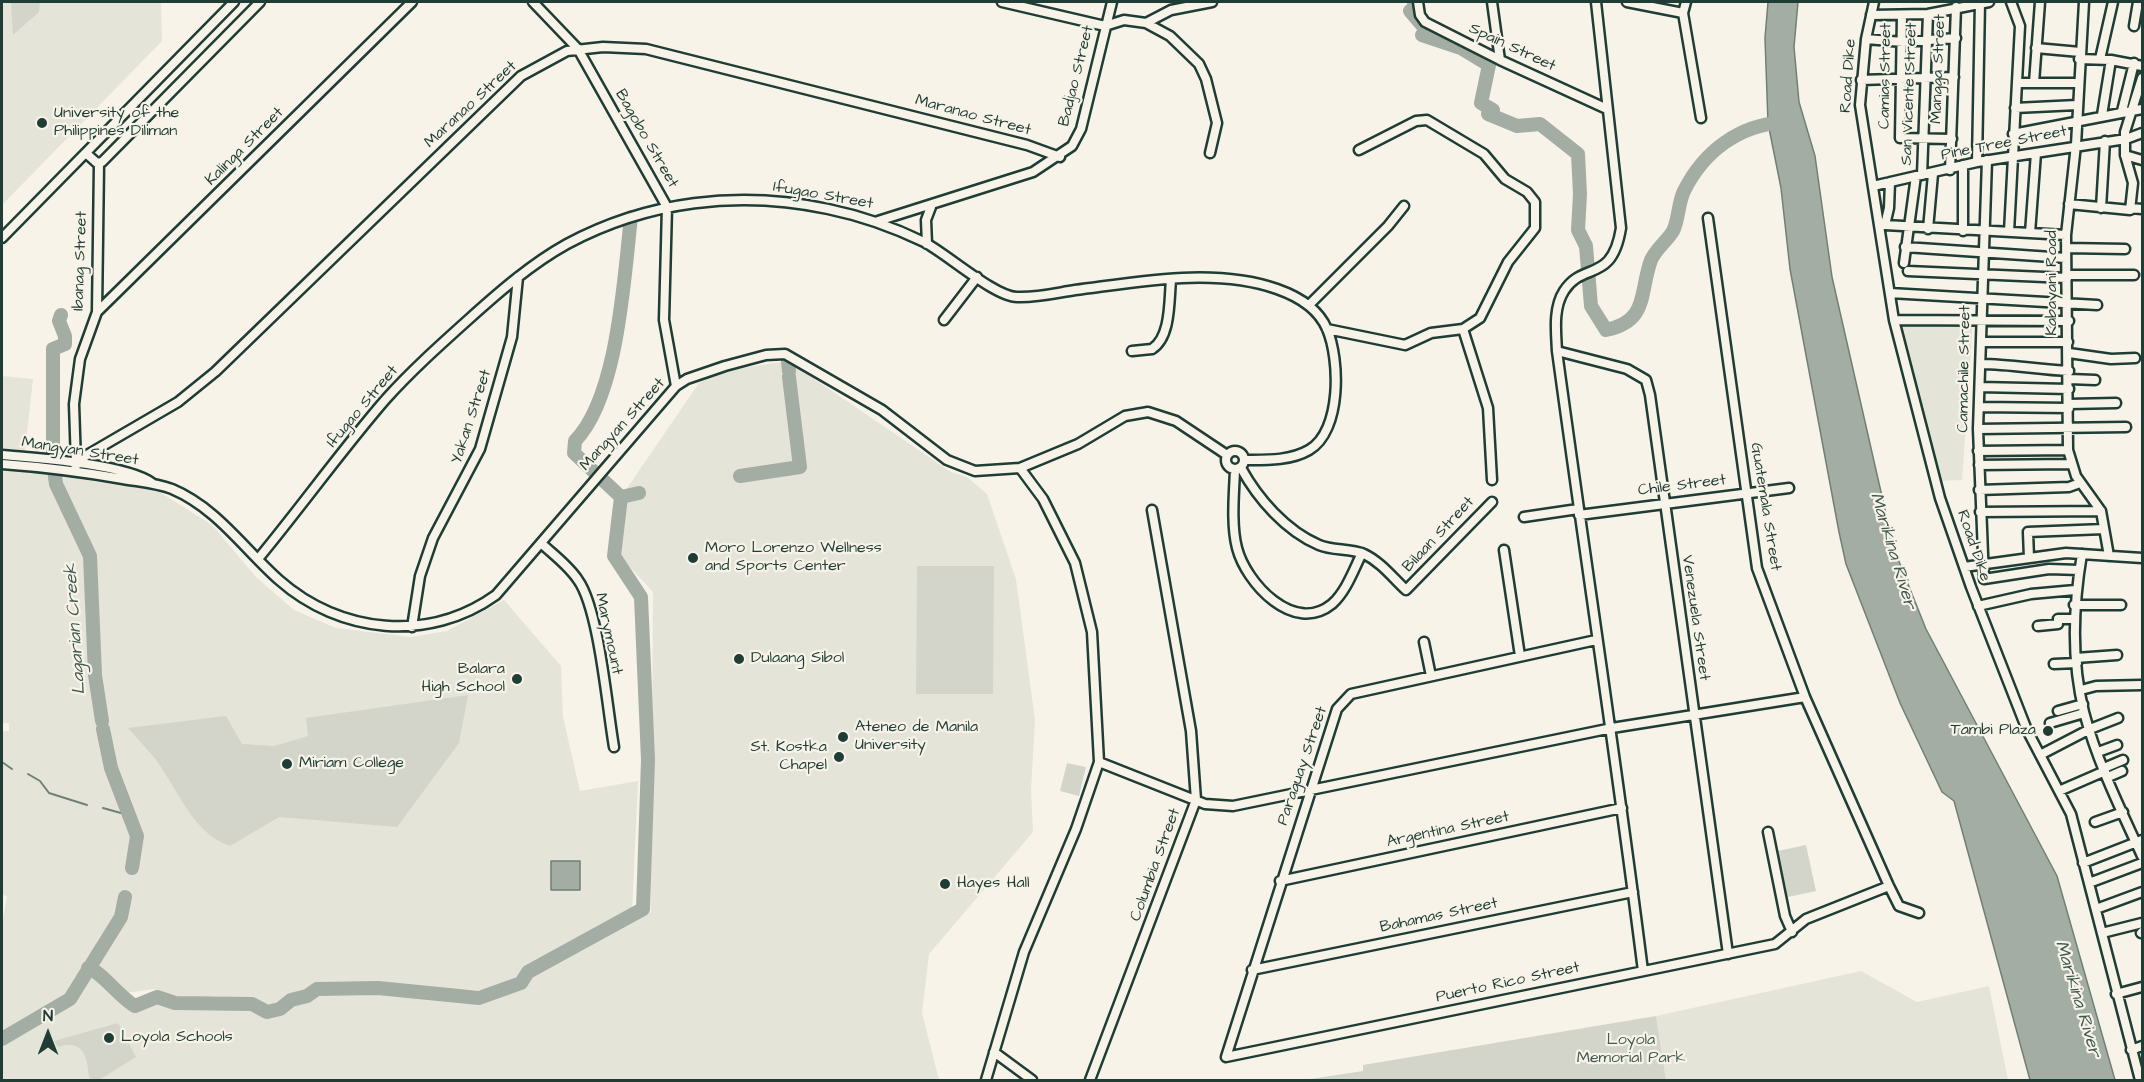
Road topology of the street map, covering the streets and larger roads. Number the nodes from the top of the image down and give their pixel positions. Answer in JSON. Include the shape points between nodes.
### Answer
{"nodes":[{"id":1,"x":234,"y":2,"type":"edge"},
{"id":2,"x":260,"y":2,"type":"edge"},
{"id":3,"x":412,"y":2,"type":"edge"},
{"id":4,"x":533,"y":2,"type":"edge"},
{"id":5,"x":1002,"y":2,"type":"edge"},
{"id":6,"x":1112,"y":2,"type":"edge"},
{"id":7,"x":1212,"y":2,"type":"edge"},
{"id":8,"x":1418,"y":2,"type":"edge"},
{"id":9,"x":1492,"y":2,"type":"edge"},
{"id":10,"x":1596,"y":2,"type":"edge"},
{"id":11,"x":1627,"y":2,"type":"edge"},
{"id":12,"x":1686,"y":2,"type":"edge"},
{"id":13,"x":1874,"y":2,"type":"edge"},
{"id":14,"x":1983,"y":2,"type":"edge"},
{"id":15,"x":2011,"y":2,"type":"edge"},
{"id":16,"x":2040,"y":2,"type":"edge"},
{"id":17,"x":2084,"y":2,"type":"edge"},
{"id":18,"x":2112,"y":2,"type":"edge"},
{"id":19,"x":2138,"y":2,"type":"edge"},
{"id":20,"x":1954,"y":5,"type":"edge"},
{"id":21,"x":1683,"y":13,"type":"junction"},
{"id":22,"x":1928,"y":14,"type":"junction"},
{"id":23,"x":1870,"y":15,"type":"junction"},
{"id":24,"x":1902,"y":15,"type":"junction"},
{"id":25,"x":1124,"y":20,"type":"junction"},
{"id":26,"x":1146,"y":23,"type":"junction"},
{"id":27,"x":1106,"y":26,"type":"junction"},
{"id":28,"x":2134,"y":26,"type":"dead end"},
{"id":29,"x":1956,"y":38,"type":"junction"},
{"id":30,"x":1866,"y":39,"type":"junction"},
{"id":31,"x":1928,"y":41,"type":"junction"},
{"id":32,"x":1903,"y":42,"type":"junction"},
{"id":33,"x":2036,"y":48,"type":"junction"},
{"id":34,"x":578,"y":50,"type":"junction"},
{"id":35,"x":2080,"y":55,"type":"junction"},
{"id":36,"x":2100,"y":59,"type":"junction"},
{"id":37,"x":1500,"y":60,"type":"junction"},
{"id":38,"x":2111,"y":60,"type":"junction"},
{"id":39,"x":2138,"y":64,"type":"edge"},
{"id":40,"x":1927,"y":77,"type":"junction"},
{"id":41,"x":1954,"y":77,"type":"junction"},
{"id":42,"x":2142,"y":78,"type":"edge"},
{"id":43,"x":1861,"y":80,"type":"junction"},
{"id":44,"x":1899,"y":81,"type":"junction"},
{"id":45,"x":2017,"y":83,"type":"junction"},
{"id":46,"x":2034,"y":83,"type":"junction"},
{"id":47,"x":2078,"y":83,"type":"junction"},
{"id":48,"x":2077,"y":105,"type":"junction"},
{"id":49,"x":2015,"y":108,"type":"junction"},
{"id":50,"x":1607,"y":109,"type":"junction"},
{"id":51,"x":2132,"y":109,"type":"junction"},
{"id":52,"x":2142,"y":109,"type":"edge"},
{"id":53,"x":2122,"y":111,"type":"junction"},
{"id":54,"x":2102,"y":115,"type":"junction"},
{"id":55,"x":1701,"y":118,"type":"dead end"},
{"id":56,"x":2077,"y":120,"type":"junction"},
{"id":57,"x":2142,"y":133,"type":"edge"},
{"id":58,"x":2013,"y":134,"type":"junction"},
{"id":59,"x":1925,"y":138,"type":"junction"},
{"id":60,"x":1952,"y":138,"type":"junction"},
{"id":61,"x":2126,"y":139,"type":"junction"},
{"id":62,"x":2105,"y":141,"type":"junction"},
{"id":63,"x":2076,"y":145,"type":"junction"},
{"id":64,"x":1359,"y":150,"type":"dead end"},
{"id":65,"x":1210,"y":153,"type":"dead end"},
{"id":66,"x":2036,"y":153,"type":"junction"},
{"id":67,"x":87,"y":154,"type":"junction"},
{"id":68,"x":1060,"y":156,"type":"junction"},
{"id":69,"x":2125,"y":156,"type":"junction"},
{"id":70,"x":2011,"y":157,"type":"junction"},
{"id":71,"x":1987,"y":160,"type":"junction"},
{"id":72,"x":2142,"y":160,"type":"edge"},
{"id":73,"x":1977,"y":162,"type":"junction"},
{"id":74,"x":99,"y":164,"type":"junction"},
{"id":75,"x":1963,"y":165,"type":"junction"},
{"id":76,"x":1950,"y":170,"type":"junction"},
{"id":77,"x":1933,"y":174,"type":"junction"},
{"id":78,"x":1919,"y":176,"type":"junction"},
{"id":79,"x":1890,"y":182,"type":"junction"},
{"id":80,"x":2138,"y":184,"type":"edge"},
{"id":81,"x":1873,"y":186,"type":"junction"},
{"id":82,"x":2069,"y":204,"type":"junction"},
{"id":83,"x":1404,"y":206,"type":"dead end"},
{"id":84,"x":667,"y":207,"type":"junction"},
{"id":85,"x":931,"y":207,"type":"junction"},
{"id":86,"x":2100,"y":208,"type":"junction"},
{"id":87,"x":2130,"y":209,"type":"junction"},
{"id":88,"x":2142,"y":209,"type":"edge"},
{"id":89,"x":1708,"y":218,"type":"dead end"},
{"id":90,"x":877,"y":221,"type":"junction"},
{"id":91,"x":1881,"y":224,"type":"junction"},
{"id":92,"x":1908,"y":227,"type":"junction"},
{"id":93,"x":1928,"y":229,"type":"junction"},
{"id":94,"x":1963,"y":231,"type":"junction"},
{"id":95,"x":1985,"y":232,"type":"junction"},
{"id":96,"x":2009,"y":232,"type":"junction"},
{"id":97,"x":2030,"y":233,"type":"junction"},
{"id":98,"x":2066,"y":235,"type":"junction"},
{"id":99,"x":2,"y":238,"type":"edge"},
{"id":100,"x":927,"y":244,"type":"junction"},
{"id":101,"x":1905,"y":248,"type":"junction"},
{"id":102,"x":2126,"y":249,"type":"dead end"},
{"id":103,"x":1984,"y":253,"type":"junction"},
{"id":104,"x":2066,"y":253,"type":"junction"},
{"id":105,"x":1982,"y":275,"type":"junction"},
{"id":106,"x":2134,"y":275,"type":"dead end"},
{"id":107,"x":518,"y":277,"type":"junction"},
{"id":108,"x":977,"y":277,"type":"junction"},
{"id":109,"x":2067,"y":277,"type":"junction"},
{"id":110,"x":1171,"y":280,"type":"junction"},
{"id":111,"x":1890,"y":293,"type":"junction"},
{"id":112,"x":1982,"y":297,"type":"junction"},
{"id":113,"x":2068,"y":303,"type":"junction"},
{"id":114,"x":1308,"y":305,"type":"junction"},
{"id":115,"x":2097,"y":305,"type":"dead end"},
{"id":116,"x":97,"y":312,"type":"junction"},
{"id":117,"x":944,"y":320,"type":"dead end"},
{"id":118,"x":1894,"y":320,"type":"junction"},
{"id":119,"x":1981,"y":320,"type":"junction"},
{"id":120,"x":2069,"y":321,"type":"junction"},
{"id":121,"x":1327,"y":329,"type":"junction"},
{"id":122,"x":1463,"y":329,"type":"junction"},
{"id":123,"x":1981,"y":342,"type":"junction"},
{"id":124,"x":2068,"y":342,"type":"junction"},
{"id":125,"x":1132,"y":351,"type":"dead end"},
{"id":126,"x":1557,"y":351,"type":"junction"},
{"id":127,"x":2069,"y":353,"type":"junction"},
{"id":128,"x":2135,"y":358,"type":"dead end"},
{"id":129,"x":1981,"y":363,"type":"junction"},
{"id":130,"x":2069,"y":375,"type":"junction"},
{"id":131,"x":2095,"y":380,"type":"dead end"},
{"id":132,"x":676,"y":386,"type":"junction"},
{"id":133,"x":1980,"y":387,"type":"junction"},
{"id":134,"x":2069,"y":389,"type":"junction"},
{"id":135,"x":2116,"y":402,"type":"dead end"},
{"id":136,"x":2069,"y":406,"type":"junction"},
{"id":137,"x":1979,"y":407,"type":"junction"},
{"id":138,"x":2069,"y":427,"type":"junction"},
{"id":139,"x":2126,"y":427,"type":"dead end"},
{"id":140,"x":1978,"y":429,"type":"junction"},
{"id":141,"x":2068,"y":450,"type":"junction"},
{"id":142,"x":1978,"y":451,"type":"junction"},
{"id":143,"x":2,"y":455,"type":"edge"},
{"id":144,"x":1227,"y":455,"type":"junction"},
{"id":145,"x":2,"y":464,"type":"edge"},
{"id":146,"x":2071,"y":464,"type":"junction"},
{"id":147,"x":1978,"y":465,"type":"junction"},
{"id":148,"x":1240,"y":466,"type":"junction"},
{"id":149,"x":75,"y":467,"type":"junction"},
{"id":150,"x":1020,"y":468,"type":"junction"},
{"id":151,"x":1492,"y":480,"type":"dead end"},
{"id":152,"x":2080,"y":483,"type":"junction"},
{"id":153,"x":1789,"y":488,"type":"dead end"},
{"id":154,"x":1979,"y":490,"type":"junction"},
{"id":155,"x":1747,"y":493,"type":"junction"},
{"id":156,"x":1491,"y":502,"type":"dead end"},
{"id":157,"x":1665,"y":502,"type":"junction"},
{"id":158,"x":1152,"y":510,"type":"dead end"},
{"id":159,"x":2101,"y":511,"type":"junction"},
{"id":160,"x":1579,"y":512,"type":"junction"},
{"id":161,"x":1980,"y":512,"type":"junction"},
{"id":162,"x":1524,"y":517,"type":"dead end"},
{"id":163,"x":2104,"y":529,"type":"junction"},
{"id":164,"x":542,"y":543,"type":"junction"},
{"id":165,"x":1504,"y":550,"type":"dead end"},
{"id":166,"x":1362,"y":553,"type":"junction"},
{"id":167,"x":2082,"y":554,"type":"junction"},
{"id":168,"x":2109,"y":556,"type":"junction"},
{"id":169,"x":2029,"y":558,"type":"junction"},
{"id":170,"x":2142,"y":558,"type":"edge"},
{"id":171,"x":258,"y":560,"type":"junction"},
{"id":172,"x":1982,"y":563,"type":"junction"},
{"id":173,"x":1964,"y":567,"type":"junction"},
{"id":174,"x":2079,"y":570,"type":"junction"},
{"id":175,"x":2075,"y":590,"type":"junction"},
{"id":176,"x":2074,"y":605,"type":"junction"},
{"id":177,"x":2121,"y":605,"type":"dead end"},
{"id":178,"x":1978,"y":606,"type":"junction"},
{"id":179,"x":2073,"y":619,"type":"junction"},
{"id":180,"x":2037,"y":626,"type":"dead end"},
{"id":181,"x":412,"y":627,"type":"junction"},
{"id":182,"x":1596,"y":640,"type":"junction"},
{"id":183,"x":1424,"y":642,"type":"dead end"},
{"id":184,"x":2117,"y":655,"type":"dead end"},
{"id":185,"x":1520,"y":656,"type":"junction"},
{"id":186,"x":2076,"y":661,"type":"junction"},
{"id":187,"x":2054,"y":664,"type":"dead end"},
{"id":188,"x":1431,"y":676,"type":"junction"},
{"id":189,"x":2142,"y":685,"type":"edge"},
{"id":190,"x":2081,"y":690,"type":"junction"},
{"id":191,"x":1805,"y":697,"type":"junction"},
{"id":192,"x":2083,"y":704,"type":"junction"},
{"id":193,"x":2058,"y":711,"type":"dead end"},
{"id":194,"x":2084,"y":713,"type":"junction"},
{"id":195,"x":1694,"y":715,"type":"junction"},
{"id":196,"x":2118,"y":718,"type":"dead end"},
{"id":197,"x":2050,"y":723,"type":"dead end"},
{"id":198,"x":1612,"y":728,"type":"junction"},
{"id":199,"x":2090,"y":729,"type":"junction"},
{"id":200,"x":2117,"y":745,"type":"dead end"},
{"id":201,"x":614,"y":747,"type":"dead end"},
{"id":202,"x":2098,"y":752,"type":"junction"},
{"id":203,"x":2040,"y":755,"type":"junction"},
{"id":204,"x":2123,"y":760,"type":"dead end"},
{"id":205,"x":1099,"y":762,"type":"junction"},
{"id":206,"x":2122,"y":771,"type":"dead end"},
{"id":207,"x":2105,"y":772,"type":"junction"},
{"id":208,"x":1310,"y":791,"type":"junction"},
{"id":209,"x":2059,"y":791,"type":"junction"},
{"id":210,"x":1196,"y":800,"type":"junction"},
{"id":211,"x":1622,"y":808,"type":"junction"},
{"id":212,"x":2123,"y":812,"type":"junction"},
{"id":213,"x":2095,"y":822,"type":"dead end"},
{"id":214,"x":1768,"y":832,"type":"dead end"},
{"id":215,"x":2139,"y":841,"type":"edge"},
{"id":216,"x":2142,"y":856,"type":"edge"},
{"id":217,"x":2083,"y":863,"type":"junction"},
{"id":218,"x":2142,"y":863,"type":"edge"},
{"id":219,"x":1280,"y":881,"type":"junction"},
{"id":220,"x":2089,"y":883,"type":"junction"},
{"id":221,"x":1889,"y":886,"type":"junction"},
{"id":222,"x":1633,"y":891,"type":"junction"},
{"id":223,"x":2142,"y":892,"type":"edge"},
{"id":224,"x":2096,"y":909,"type":"junction"},
{"id":225,"x":1918,"y":913,"type":"dead end"},
{"id":226,"x":2142,"y":923,"type":"edge"},
{"id":227,"x":1792,"y":932,"type":"junction"},
{"id":228,"x":2102,"y":933,"type":"junction"},
{"id":229,"x":1728,"y":954,"type":"junction"},
{"id":230,"x":1252,"y":970,"type":"junction"},
{"id":231,"x":1643,"y":971,"type":"junction"},
{"id":232,"x":2142,"y":987,"type":"edge"},
{"id":233,"x":2116,"y":994,"type":"junction"},
{"id":234,"x":2142,"y":1046,"type":"edge"},
{"id":235,"x":2131,"y":1050,"type":"junction"},
{"id":236,"x":994,"y":1052,"type":"junction"},
{"id":237,"x":1226,"y":1057,"type":"joint"},
{"id":238,"x":2139,"y":1066,"type":"edge"},
{"id":239,"x":986,"y":1080,"type":"edge"},
{"id":240,"x":1032,"y":1080,"type":"edge"},
{"id":241,"x":1090,"y":1080,"type":"edge"},
{"id":242,"x":2140,"y":1080,"type":"edge"}],
"edges":[{"from":1,"to":67,"type":"street"},
{"from":2,"to":74,"type":"street"},
{"from":3,"to":116,"type":"street","name":"Kalinga Street"},
{"from":4,"to":34,"type":"street","name":"Bagobo Street"},
{"from":5,"to":27,"type":"street"},
{"from":6,"to":25,"type":"street"},
{"from":6,"to":27,"type":"street","name":"Badjao Street"},
{"from":7,"to":26,"type":"street","via":[[1171,10]]},
{"from":8,"to":37,"type":"street","name":"Spain Street","via":[[1425,22]]},
{"from":9,"to":37,"type":"street"},
{"from":10,"to":50,"type":"street"},
{"from":11,"to":21,"type":"street"},
{"from":12,"to":21,"type":"street"},
{"from":13,"to":23,"type":"street","name":"Road Dike"},
{"from":14,"to":20,"type":"street"},
{"from":14,"to":73,"type":"street"},
{"from":15,"to":45,"type":"street","via":[[2020,26]]},
{"from":16,"to":33,"type":"street"},
{"from":17,"to":35,"type":"street","name":"Kabayani Road"},
{"from":18,"to":36,"type":"street"},
{"from":19,"to":28,"type":"street"},
{"from":20,"to":22,"type":"street"},
{"from":20,"to":29,"type":"street","name":"Mangga Street"},
{"from":21,"to":55,"type":"street"},
{"from":22,"to":24,"type":"street"},
{"from":22,"to":31,"type":"street","name":"San Vicente Street"},
{"from":23,"to":24,"type":"street"},
{"from":23,"to":30,"type":"street","name":"Road Dike"},
{"from":24,"to":32,"type":"street","name":"Camias Street"},
{"from":25,"to":26,"type":"street"},
{"from":25,"to":27,"type":"street"},
{"from":26,"to":65,"type":"street","via":[[1170,36],[1199,64],[1217,123]]},
{"from":27,"to":68,"type":"street","name":"Badjao Street","via":[[1081,129],[1072,147]]},
{"from":29,"to":31,"type":"street"},
{"from":29,"to":41,"type":"street","name":"Mangga Street"},
{"from":30,"to":32,"type":"street"},
{"from":30,"to":43,"type":"street","name":"Road Dike"},
{"from":31,"to":32,"type":"street"},
{"from":31,"to":40,"type":"street","name":"San Vicente Street"},
{"from":32,"to":44,"type":"street","name":"Camias Street"},
{"from":33,"to":35,"type":"street"},
{"from":33,"to":46,"type":"street"},
{"from":34,"to":68,"type":"street","name":"Maranao Street","via":[[603,46],[646,49]]},
{"from":34,"to":84,"type":"street","name":"Bagobo Street"},
{"from":34,"to":149,"type":"street","name":"Maranao Street","via":[[567,51],[521,76],[215,372],[178,402]]},
{"from":35,"to":36,"type":"street"},
{"from":35,"to":47,"type":"street","name":"Kabayani Road"},
{"from":36,"to":38,"type":"street"},
{"from":37,"to":50,"type":"street","name":"Spain Street"},
{"from":38,"to":39,"type":"street"},
{"from":38,"to":54,"type":"street"},
{"from":39,"to":53,"type":"street"},
{"from":40,"to":41,"type":"street"},
{"from":40,"to":44,"type":"street"},
{"from":40,"to":59,"type":"street","name":"San Vicente Street"},
{"from":41,"to":60,"type":"street","name":"Mangga Street"},
{"from":42,"to":51,"type":"street"},
{"from":43,"to":44,"type":"street"},
{"from":43,"to":81,"type":"street","name":"Road Dike","via":[[1863,134]]},
{"from":44,"to":59,"type":"street","name":"Camias Street","via":[[1900,138]]},
{"from":45,"to":46,"type":"street"},
{"from":45,"to":49,"type":"street"},
{"from":46,"to":47,"type":"street"},
{"from":47,"to":48,"type":"street","name":"Kabayani Road"},
{"from":48,"to":49,"type":"street"},
{"from":48,"to":56,"type":"street","name":"Kabayani Road"},
{"from":49,"to":58,"type":"street"},
{"from":50,"to":126,"type":"street","via":[[1621,228],[1615,254],[1565,288],[1560,297]]},
{"from":51,"to":52,"type":"street"},
{"from":51,"to":53,"type":"street"},
{"from":51,"to":61,"type":"street"},
{"from":53,"to":54,"type":"street"},
{"from":54,"to":56,"type":"street"},
{"from":56,"to":58,"type":"street"},
{"from":56,"to":63,"type":"street","name":"Kabayani Road"},
{"from":57,"to":61,"type":"street","name":"Pine Tree Street"},
{"from":58,"to":70,"type":"street"},
{"from":59,"to":60,"type":"street"},
{"from":59,"to":78,"type":"street","name":"San Vicente Street"},
{"from":60,"to":76,"type":"street","name":"Mangga Street"},
{"from":61,"to":62,"type":"street","name":"Pine Tree Street"},
{"from":61,"to":69,"type":"street"},
{"from":62,"to":63,"type":"street","name":"Pine Tree Street"},
{"from":62,"to":86,"type":"street"},
{"from":63,"to":66,"type":"street","name":"Pine Tree Street"},
{"from":63,"to":82,"type":"street","name":"Kabayani Road"},
{"from":64,"to":122,"type":"street","via":[[1416,121],[1427,120],[1484,154],[1505,179],[1527,192],[1535,202],[1535,228],[1508,262],[1480,318]]},
{"from":66,"to":70,"type":"street","name":"Pine Tree Street"},
{"from":66,"to":97,"type":"street"},
{"from":67,"to":74,"type":"street"},
{"from":67,"to":99,"type":"street"},
{"from":68,"to":85,"type":"street","name":"Badjao Street","via":[[1033,172]]},
{"from":69,"to":72,"type":"street"},
{"from":69,"to":80,"type":"street"},
{"from":70,"to":71,"type":"street","name":"Pine Tree Street"},
{"from":70,"to":96,"type":"street"},
{"from":71,"to":73,"type":"street","name":"Pine Tree Street"},
{"from":71,"to":95,"type":"street","name":"Camachile Street"},
{"from":73,"to":75,"type":"street","name":"Pine Tree Street"},
{"from":74,"to":116,"type":"street","name":"Ibanag Street"},
{"from":75,"to":76,"type":"street","name":"Pine Tree Street"},
{"from":75,"to":94,"type":"street"},
{"from":76,"to":77,"type":"street","name":"Pine Tree Street"},
{"from":77,"to":78,"type":"street","name":"Pine Tree Street"},
{"from":77,"to":93,"type":"street"},
{"from":78,"to":79,"type":"street","name":"Pine Tree Street"},
{"from":78,"to":92,"type":"street","name":"San Vicente Street"},
{"from":79,"to":81,"type":"street","name":"Pine Tree Street"},
{"from":79,"to":91,"type":"street","via":[[1889,208]]},
{"from":80,"to":87,"type":"street"},
{"from":81,"to":91,"type":"street","name":"Road Dike"},
{"from":82,"to":86,"type":"street"},
{"from":82,"to":98,"type":"street","name":"Kabayani Road"},
{"from":83,"to":114,"type":"street"},
{"from":84,"to":90,"type":"street","name":"Ifugao Street","via":[[748,199],[800,204]]},
{"from":84,"to":107,"type":"street","name":"Ifugao Street","via":[[631,215],[566,244]]},
{"from":84,"to":132,"type":"street","name":"Bagobo Street","via":[[664,320]]},
{"from":85,"to":90,"type":"street","name":"Badjao Street"},
{"from":85,"to":100,"type":"street"},
{"from":86,"to":87,"type":"street"},
{"from":87,"to":88,"type":"street"},
{"from":89,"to":155,"type":"street","name":"Guatemala Street"},
{"from":90,"to":100,"type":"street","name":"Ifugao Street"},
{"from":91,"to":92,"type":"street"},
{"from":91,"to":111,"type":"street","name":"Road Dike"},
{"from":92,"to":93,"type":"street"},
{"from":92,"to":101,"type":"street","name":"San Vicente Street"},
{"from":93,"to":94,"type":"street"},
{"from":94,"to":95,"type":"street"},
{"from":95,"to":96,"type":"street"},
{"from":95,"to":103,"type":"street","name":"Camachile Street"},
{"from":96,"to":97,"type":"street"},
{"from":97,"to":98,"type":"street"},
{"from":98,"to":104,"type":"street","name":"Kabayani Road"},
{"from":100,"to":108,"type":"street","name":"Ifugao Street"},
{"from":101,"to":103,"type":"street"},
{"from":101,"to":105,"type":"street","name":"San Vicente Street","via":[[1906,267]]},
{"from":102,"to":104,"type":"street"},
{"from":103,"to":104,"type":"street"},
{"from":103,"to":105,"type":"street","name":"Camachile Street"},
{"from":104,"to":109,"type":"street","name":"Kabayani Road"},
{"from":105,"to":109,"type":"street"},
{"from":105,"to":112,"type":"street","name":"Camachile Street"},
{"from":106,"to":109,"type":"street"},
{"from":107,"to":171,"type":"street","name":"Ifugao Street","via":[[432,351],[386,400]]},
{"from":107,"to":181,"type":"street","name":"Yakan Street","via":[[512,337],[483,440],[471,471],[433,538],[420,576]]},
{"from":108,"to":110,"type":"street","name":"Ifugao Street","via":[[1019,298]]},
{"from":108,"to":117,"type":"street"},
{"from":109,"to":113,"type":"street","name":"Kabayani Road"},
{"from":110,"to":114,"type":"street","name":"Ifugao Street","via":[[1214,278],[1258,284]]},
{"from":110,"to":125,"type":"street","via":[[1166,326],[1160,341],[1152,350]]},
{"from":111,"to":112,"type":"street"},
{"from":111,"to":118,"type":"street","name":"Road Dike"},
{"from":112,"to":113,"type":"street"},
{"from":112,"to":119,"type":"street","name":"Camachile Street"},
{"from":113,"to":115,"type":"street"},
{"from":113,"to":120,"type":"street","name":"Kabayani Road"},
{"from":114,"to":121,"type":"street","name":"Ifugao Street"},
{"from":116,"to":149,"type":"street","name":"Ibanag Street","via":[[80,359],[74,404]]},
{"from":118,"to":119,"type":"street"},
{"from":118,"to":173,"type":"street","name":"Road Dike","via":[[1940,498]]},
{"from":119,"to":120,"type":"street"},
{"from":119,"to":123,"type":"street","name":"Camachile Street"},
{"from":120,"to":124,"type":"street","name":"Kabayani Road"},
{"from":121,"to":122,"type":"street","via":[[1406,345],[1431,333]]},
{"from":121,"to":148,"type":"street","name":"Ifugao Street","via":[[1336,393],[1332,416],[1320,440],[1312,449],[1295,456]]},
{"from":122,"to":151,"type":"street","via":[[1488,408]]},
{"from":123,"to":124,"type":"street"},
{"from":123,"to":129,"type":"street","name":"Camachile Street"},
{"from":124,"to":127,"type":"street","name":"Kabayani Road"},
{"from":126,"to":157,"type":"street","name":"Venezuela Street","via":[[1627,369],[1646,380]]},
{"from":126,"to":160,"type":"street"},
{"from":127,"to":128,"type":"street"},
{"from":127,"to":130,"type":"street","name":"Kabayani Road"},
{"from":129,"to":130,"type":"street","via":[[2015,364]]},
{"from":129,"to":133,"type":"street","name":"Camachile Street"},
{"from":130,"to":131,"type":"street"},
{"from":130,"to":134,"type":"street","name":"Kabayani Road"},
{"from":132,"to":150,"type":"street","name":"Mangyan Street","via":[[725,366],[785,354],[882,410],[947,460],[975,471]]},
{"from":132,"to":164,"type":"street","name":"Mangyan Street"},
{"from":133,"to":134,"type":"street"},
{"from":133,"to":137,"type":"street","name":"Camachile Street"},
{"from":134,"to":136,"type":"street","name":"Kabayani Road"},
{"from":135,"to":136,"type":"street"},
{"from":136,"to":137,"type":"street"},
{"from":136,"to":138,"type":"street","name":"Kabayani Road"},
{"from":137,"to":140,"type":"street","name":"Camachile Street"},
{"from":138,"to":139,"type":"street"},
{"from":138,"to":140,"type":"street"},
{"from":138,"to":141,"type":"street","name":"Kabayani Road"},
{"from":140,"to":142,"type":"street","name":"Camachile Street"},
{"from":141,"to":142,"type":"street"},
{"from":141,"to":146,"type":"street","name":"Kabayani Road"},
{"from":142,"to":147,"type":"street","name":"Camachile Street"},
{"from":143,"to":149,"type":"street","name":"Mangyan Street"},
{"from":144,"to":148,"type":"street","via":[[1226,464]]},
{"from":144,"to":148,"type":"street","via":[[1238,451]]},
{"from":144,"to":150,"type":"street","name":"Mangyan Street","via":[[1176,421],[1148,411],[1125,416],[1078,444]]},
{"from":145,"to":149,"type":"street","name":"Mangyan Street"},
{"from":146,"to":147,"type":"street"},
{"from":146,"to":152,"type":"street","name":"Kabayani Road"},
{"from":147,"to":154,"type":"street","name":"Camachile Street"},
{"from":148,"to":166,"type":"street","via":[[1269,507],[1290,527],[1319,545]]},
{"from":148,"to":166,"type":"street","via":[[1237,548],[1255,583],[1282,606],[1311,613],[1331,605]]},
{"from":149,"to":171,"type":"street","name":"Mangyan Street","via":[[173,489],[214,515]]},
{"from":150,"to":205,"type":"street","via":[[1043,499],[1075,563],[1092,632]]},
{"from":152,"to":154,"type":"street","via":[[2069,487]]},
{"from":152,"to":159,"type":"street","name":"Kabayani Road"},
{"from":153,"to":155,"type":"street","name":"Chile Street"},
{"from":154,"to":161,"type":"street","name":"Camachile Street"},
{"from":155,"to":157,"type":"street","name":"Chile Street"},
{"from":155,"to":191,"type":"street","name":"Guatemala Street","via":[[1757,568]]},
{"from":156,"to":166,"type":"street","name":"Bilaan Street","via":[[1409,589]]},
{"from":157,"to":160,"type":"street","name":"Chile Street"},
{"from":157,"to":195,"type":"street","name":"Venezuela Street"},
{"from":158,"to":210,"type":"street","name":"Columbia Street","via":[[1191,731]]},
{"from":159,"to":161,"type":"street"},
{"from":159,"to":163,"type":"street","name":"Kabayani Road"},
{"from":160,"to":162,"type":"street","name":"Chile Street"},
{"from":160,"to":182,"type":"street"},
{"from":161,"to":172,"type":"street","name":"Camachile Street"},
{"from":163,"to":168,"type":"street","name":"Kabayani Road"},
{"from":163,"to":169,"type":"street","via":[[2028,532]]},
{"from":164,"to":181,"type":"street","name":"Mangyan Street","via":[[486,602],[450,619]]},
{"from":164,"to":201,"type":"street","name":"Marymount","via":[[577,578],[586,595]]},
{"from":165,"to":185,"type":"street"},
{"from":167,"to":168,"type":"street"},
{"from":167,"to":169,"type":"street"},
{"from":167,"to":174,"type":"street"},
{"from":168,"to":170,"type":"street"},
{"from":169,"to":172,"type":"street"},
{"from":171,"to":181,"type":"street","name":"Mangyan Street","via":[[306,602],[352,621],[381,627]]},
{"from":172,"to":173,"type":"street"},
{"from":172,"to":174,"type":"street","name":"Camachile Street","via":[[1984,579],[2049,569]]},
{"from":173,"to":178,"type":"street","name":"Road Dike"},
{"from":174,"to":175,"type":"street"},
{"from":175,"to":176,"type":"street"},
{"from":175,"to":178,"type":"street","via":[[2031,594]]},
{"from":176,"to":177,"type":"street"},
{"from":176,"to":179,"type":"street"},
{"from":178,"to":203,"type":"street","name":"Road Dike"},
{"from":179,"to":180,"type":"street"},
{"from":179,"to":186,"type":"street"},
{"from":182,"to":185,"type":"street","name":"Paraguay Street"},
{"from":182,"to":198,"type":"street"},
{"from":183,"to":188,"type":"street"},
{"from":184,"to":186,"type":"street"},
{"from":185,"to":188,"type":"street","name":"Paraguay Street"},
{"from":186,"to":187,"type":"street"},
{"from":186,"to":190,"type":"street"},
{"from":188,"to":208,"type":"street","name":"Paraguay Street","via":[[1344,698]]},
{"from":189,"to":190,"type":"street"},
{"from":190,"to":192,"type":"street"},
{"from":191,"to":195,"type":"street"},
{"from":191,"to":221,"type":"street","name":"Guatemala Street"},
{"from":192,"to":193,"type":"street"},
{"from":192,"to":194,"type":"street"},
{"from":194,"to":197,"type":"street"},
{"from":194,"to":199,"type":"street"},
{"from":195,"to":198,"type":"street"},
{"from":195,"to":229,"type":"street","name":"Venezuela Street"},
{"from":196,"to":199,"type":"street"},
{"from":198,"to":208,"type":"street"},
{"from":198,"to":211,"type":"street"},
{"from":199,"to":202,"type":"street"},
{"from":199,"to":203,"type":"street"},
{"from":200,"to":202,"type":"street"},
{"from":202,"to":207,"type":"street"},
{"from":203,"to":209,"type":"street","name":"Road Dike"},
{"from":204,"to":207,"type":"street"},
{"from":205,"to":210,"type":"street"},
{"from":205,"to":236,"type":"street","via":[[1076,829],[1024,952]]},
{"from":206,"to":207,"type":"street"},
{"from":207,"to":209,"type":"street"},
{"from":207,"to":212,"type":"street"},
{"from":208,"to":210,"type":"street","via":[[1233,806],[1212,806]]},
{"from":208,"to":219,"type":"street","name":"Paraguay Street"},
{"from":209,"to":217,"type":"street","name":"Road Dike","via":[[2071,814]]},
{"from":210,"to":241,"type":"street","name":"Columbia Street"},
{"from":211,"to":219,"type":"street","name":"Argentina Street"},
{"from":211,"to":222,"type":"street"},
{"from":212,"to":213,"type":"street"},
{"from":212,"to":215,"type":"street"},
{"from":214,"to":227,"type":"street","via":[[1785,916]]},
{"from":215,"to":216,"type":"street"},
{"from":215,"to":217,"type":"street"},
{"from":217,"to":220,"type":"street","name":"Road Dike"},
{"from":218,"to":220,"type":"street"},
{"from":219,"to":230,"type":"street","name":"Paraguay Street"},
{"from":220,"to":224,"type":"street","name":"Road Dike"},
{"from":221,"to":225,"type":"street","name":"Guatemala Street","via":[[1899,906]]},
{"from":221,"to":227,"type":"street","via":[[1806,919]]},
{"from":222,"to":230,"type":"street","name":"Bahamas Street"},
{"from":222,"to":231,"type":"street"},
{"from":223,"to":224,"type":"street"},
{"from":224,"to":228,"type":"street","name":"Road Dike"},
{"from":226,"to":228,"type":"street"},
{"from":227,"to":229,"type":"street","name":"Puerto Rico Street","via":[[1775,944]]},
{"from":228,"to":233,"type":"street","name":"Road Dike"},
{"from":229,"to":231,"type":"street","name":"Puerto Rico Street"},
{"from":230,"to":237,"type":"street","name":"Paraguay Street"},
{"from":231,"to":237,"type":"street","name":"Puerto Rico Street"},
{"from":232,"to":233,"type":"street"},
{"from":233,"to":235,"type":"street","name":"Road Dike"},
{"from":234,"to":235,"type":"street"},
{"from":235,"to":238,"type":"street","name":"Road Dike"},
{"from":236,"to":239,"type":"street"},
{"from":236,"to":240,"type":"street"},
{"from":238,"to":242,"type":"street","name":"Road Dike"}]}
